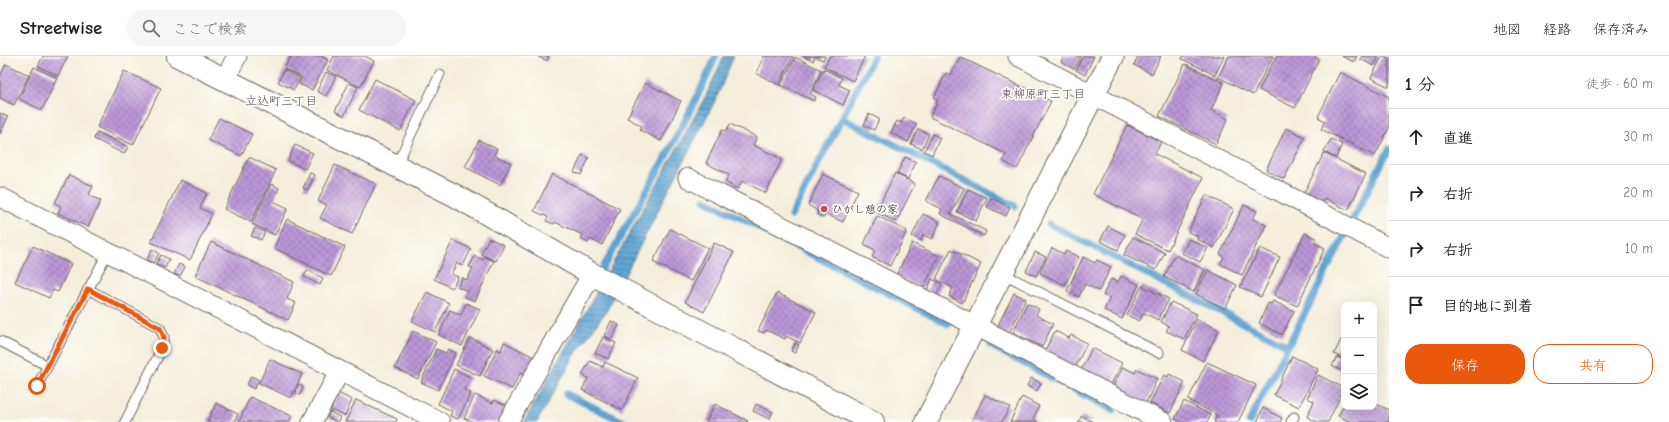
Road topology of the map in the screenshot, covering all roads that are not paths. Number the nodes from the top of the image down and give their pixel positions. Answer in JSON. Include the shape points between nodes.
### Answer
{"nodes":[{"id":1,"x":178,"y":56,"type":"edge"},
{"id":2,"x":237,"y":56,"type":"edge"},
{"id":3,"x":1018,"y":56,"type":"edge"},
{"id":4,"x":1113,"y":56,"type":"edge"},
{"id":5,"x":440,"y":74,"type":"dead end"},
{"id":6,"x":225,"y":80,"type":"junction"},
{"id":7,"x":1093,"y":94,"type":"junction"},
{"id":8,"x":396,"y":166,"type":"junction"},
{"id":9,"x":688,"y":178,"type":"dead end"},
{"id":10,"x":0,"y":197,"type":"edge"},
{"id":11,"x":1389,"y":248,"type":"edge"},
{"id":12,"x":108,"y":252,"type":"junction"},
{"id":13,"x":1002,"y":273,"type":"junction"},
{"id":14,"x":592,"y":274,"type":"junction"},
{"id":15,"x":88,"y":289,"type":"junction"},
{"id":16,"x":975,"y":326,"type":"junction"},
{"id":17,"x":0,"y":341,"type":"edge"},
{"id":18,"x":1159,"y":354,"type":"dead end"},
{"id":19,"x":48,"y":366,"type":"junction"},
{"id":20,"x":340,"y":371,"type":"junction"},
{"id":21,"x":37,"y":386,"type":"dead end"},
{"id":22,"x":125,"y":422,"type":"edge"},
{"id":23,"x":312,"y":422,"type":"edge"},
{"id":24,"x":440,"y":422,"type":"edge"},
{"id":25,"x":508,"y":422,"type":"edge"},
{"id":26,"x":873,"y":422,"type":"edge"},
{"id":27,"x":926,"y":422,"type":"edge"},
{"id":28,"x":1163,"y":422,"type":"edge"}],
"edges":[{"from":1,"to":6,"type":"street"},
{"from":2,"to":6,"type":"street"},
{"from":3,"to":7,"type":"street"},
{"from":4,"to":7,"type":"street"},
{"from":5,"to":8,"type":"lane"},
{"from":6,"to":8,"type":"street"},
{"from":7,"to":11,"type":"street"},
{"from":7,"to":13,"type":"street"},
{"from":8,"to":14,"type":"street","via":[[454,195]]},
{"from":9,"to":16,"type":"street"},
{"from":10,"to":12,"type":"street"},
{"from":12,"to":15,"type":"lane"},
{"from":12,"to":20,"type":"street"},
{"from":13,"to":16,"type":"street"},
{"from":13,"to":18,"type":"lane"},
{"from":14,"to":25,"type":"street"},
{"from":14,"to":26,"type":"street"},
{"from":15,"to":19,"type":"lane"},
{"from":15,"to":22,"type":"lane","via":[[160,328],[164,337],[162,348]]},
{"from":16,"to":27,"type":"street"},
{"from":16,"to":28,"type":"street"},
{"from":17,"to":19,"type":"lane"},
{"from":19,"to":21,"type":"lane"},
{"from":20,"to":23,"type":"street"},
{"from":20,"to":24,"type":"street"}]}
